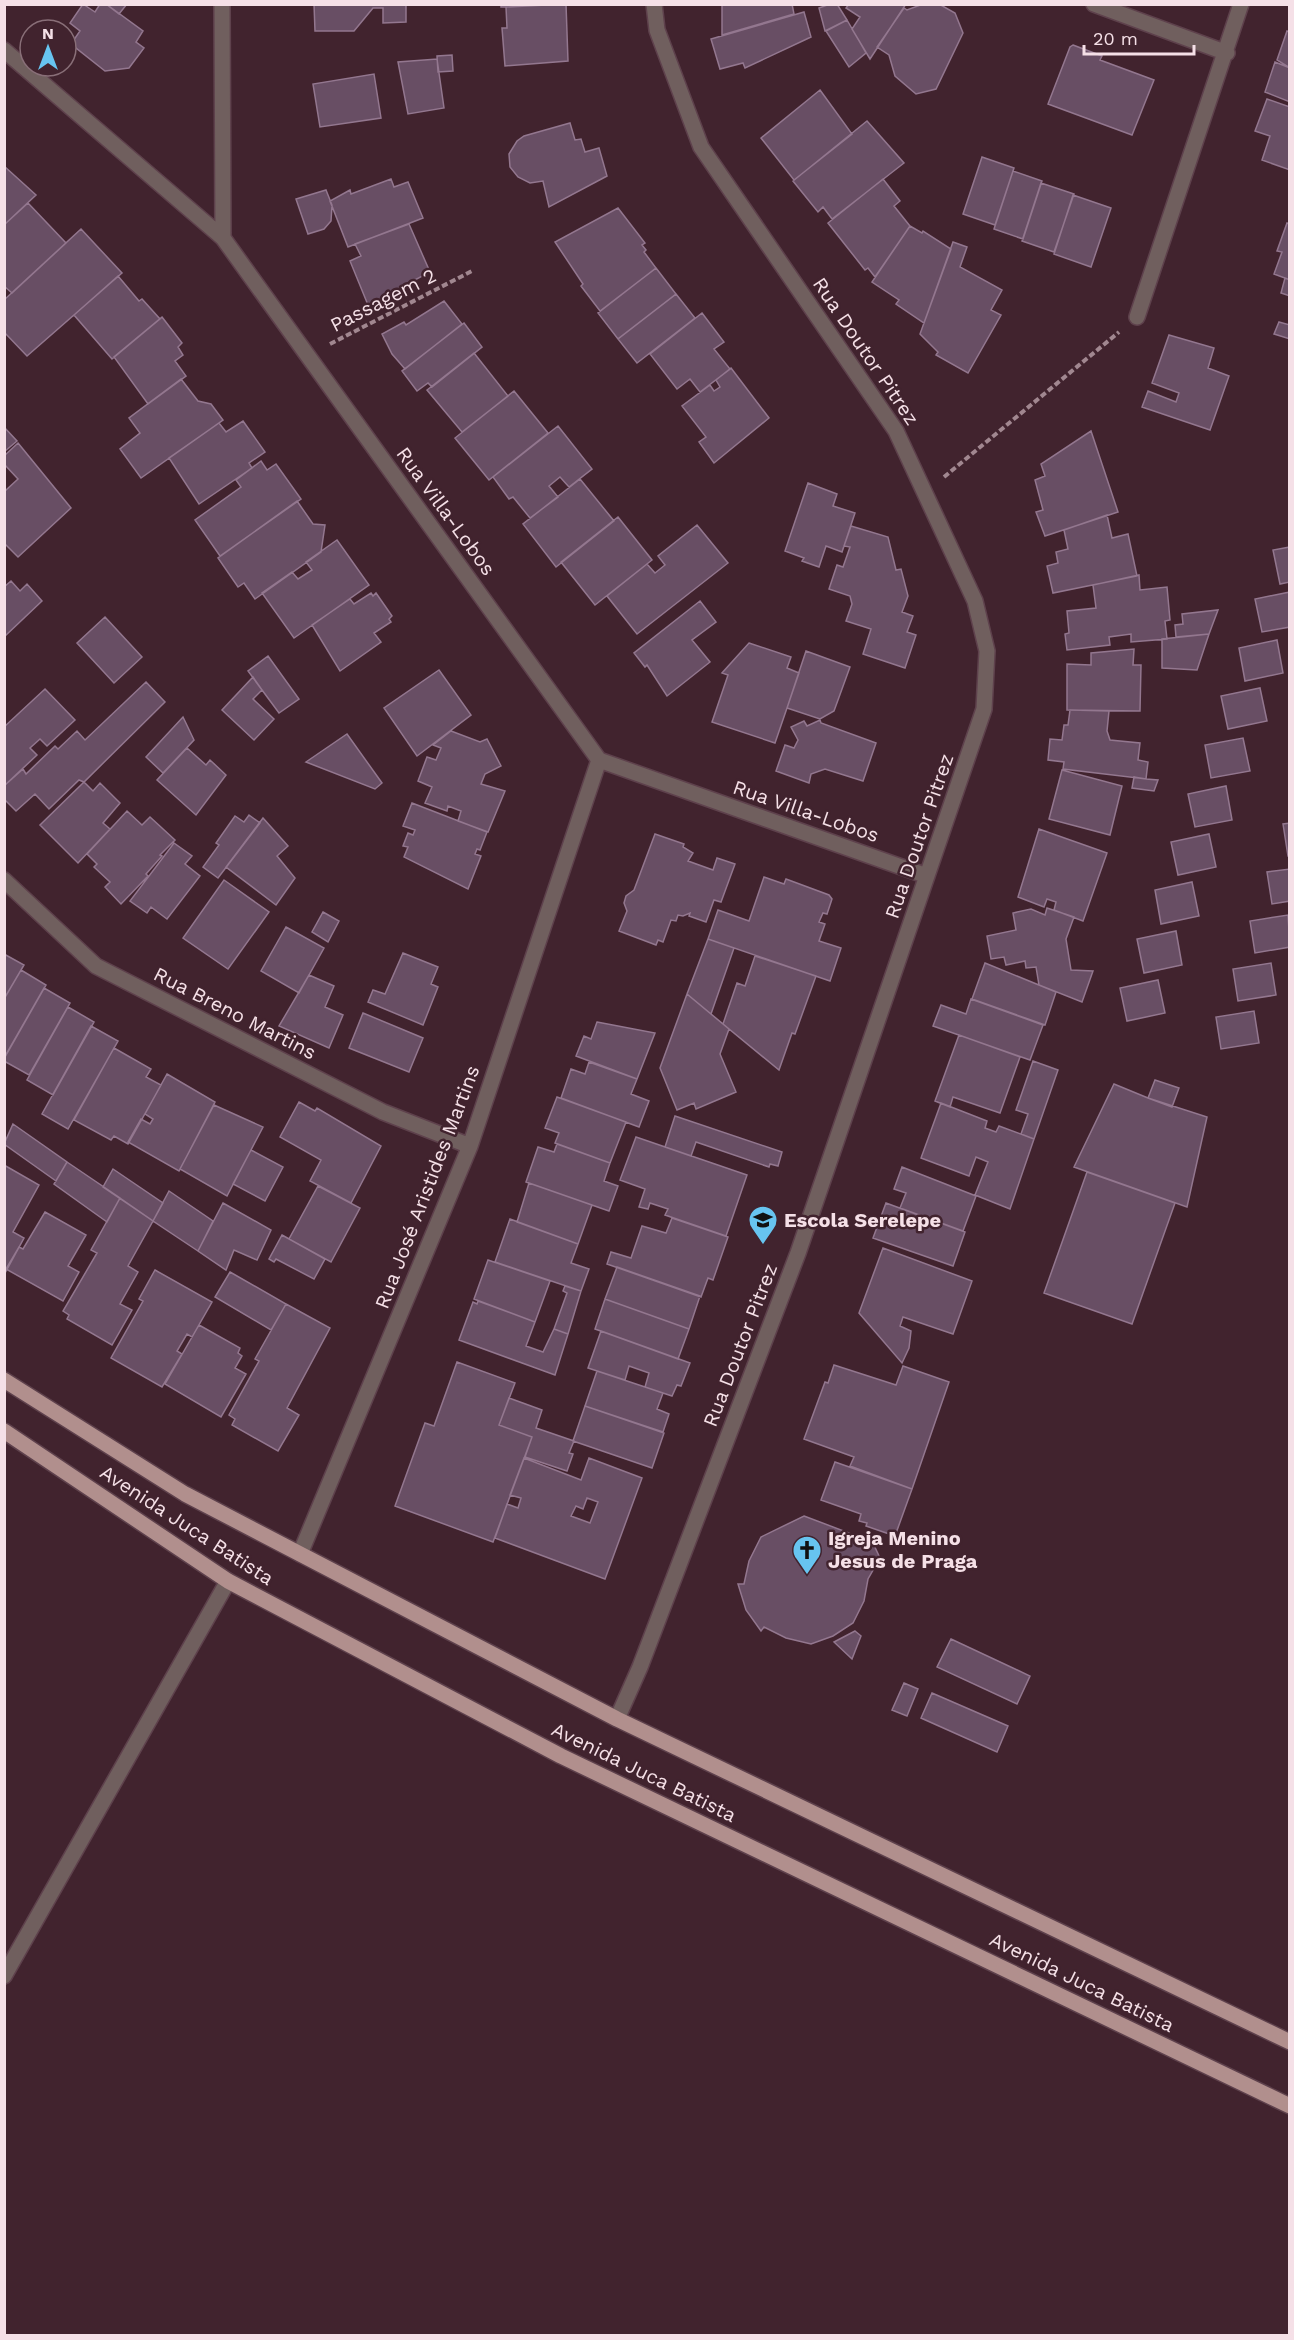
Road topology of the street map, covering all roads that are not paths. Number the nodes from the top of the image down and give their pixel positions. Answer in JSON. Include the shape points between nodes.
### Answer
{"nodes":[{"id":1,"x":222,"y":4,"type":"edge"},
{"id":2,"x":654,"y":4,"type":"edge"},
{"id":3,"x":1094,"y":4,"type":"edge"},
{"id":4,"x":1241,"y":4,"type":"edge"},
{"id":5,"x":4,"y":50,"type":"edge"},
{"id":6,"x":1227,"y":52,"type":"junction"},
{"id":7,"x":224,"y":238,"type":"junction"},
{"id":8,"x":1137,"y":318,"type":"road end"},
{"id":9,"x":599,"y":760,"type":"junction"},
{"id":10,"x":927,"y":876,"type":"junction"},
{"id":11,"x":4,"y":880,"type":"edge"},
{"id":12,"x":470,"y":1146,"type":"junction"},
{"id":13,"x":4,"y":1380,"type":"edge"},
{"id":14,"x":4,"y":1431,"type":"edge"},
{"id":15,"x":300,"y":1554,"type":"junction"},
{"id":16,"x":228,"y":1581,"type":"junction"},
{"id":17,"x":617,"y":1719,"type":"junction"},
{"id":18,"x":4,"y":1976,"type":"edge"},
{"id":19,"x":1290,"y":2042,"type":"edge"},
{"id":20,"x":1290,"y":2106,"type":"edge"}],
"edges":[{"from":1,"to":7,"type":"street"},
{"from":2,"to":10,"type":"street","name":"Rua Doutor Pitrez","via":[[657,30],[701,147],[896,431],[975,601],[987,651],[984,710]]},
{"from":3,"to":6,"type":"street"},
{"from":4,"to":6,"type":"street"},
{"from":5,"to":7,"type":"street","name":"Rua Villa-Lobos"},
{"from":6,"to":8,"type":"street"},
{"from":7,"to":9,"type":"street","name":"Rua Villa-Lobos"},
{"from":9,"to":10,"type":"street","name":"Rua Villa-Lobos"},
{"from":9,"to":12,"type":"street","name":"Rua José Aristides Martins"},
{"from":10,"to":17,"type":"street","name":"Rua Doutor Pitrez","via":[[798,1253]]},
{"from":11,"to":12,"type":"street","name":"Rua Breno Martins","via":[[96,966],[383,1112]]},
{"from":12,"to":15,"type":"street","name":"Rua José Aristides Martins"},
{"from":13,"to":15,"type":"main road","name":"Avenida Juca Batista","via":[[185,1494]]},
{"from":14,"to":16,"type":"main road","name":"Avenida Juca Batista"},
{"from":15,"to":17,"type":"main road","name":"Avenida Juca Batista"},
{"from":16,"to":18,"type":"street"},
{"from":16,"to":20,"type":"main road","name":"Avenida Juca Batista","via":[[561,1756]]},
{"from":17,"to":19,"type":"main road","name":"Avenida Juca Batista"}]}
